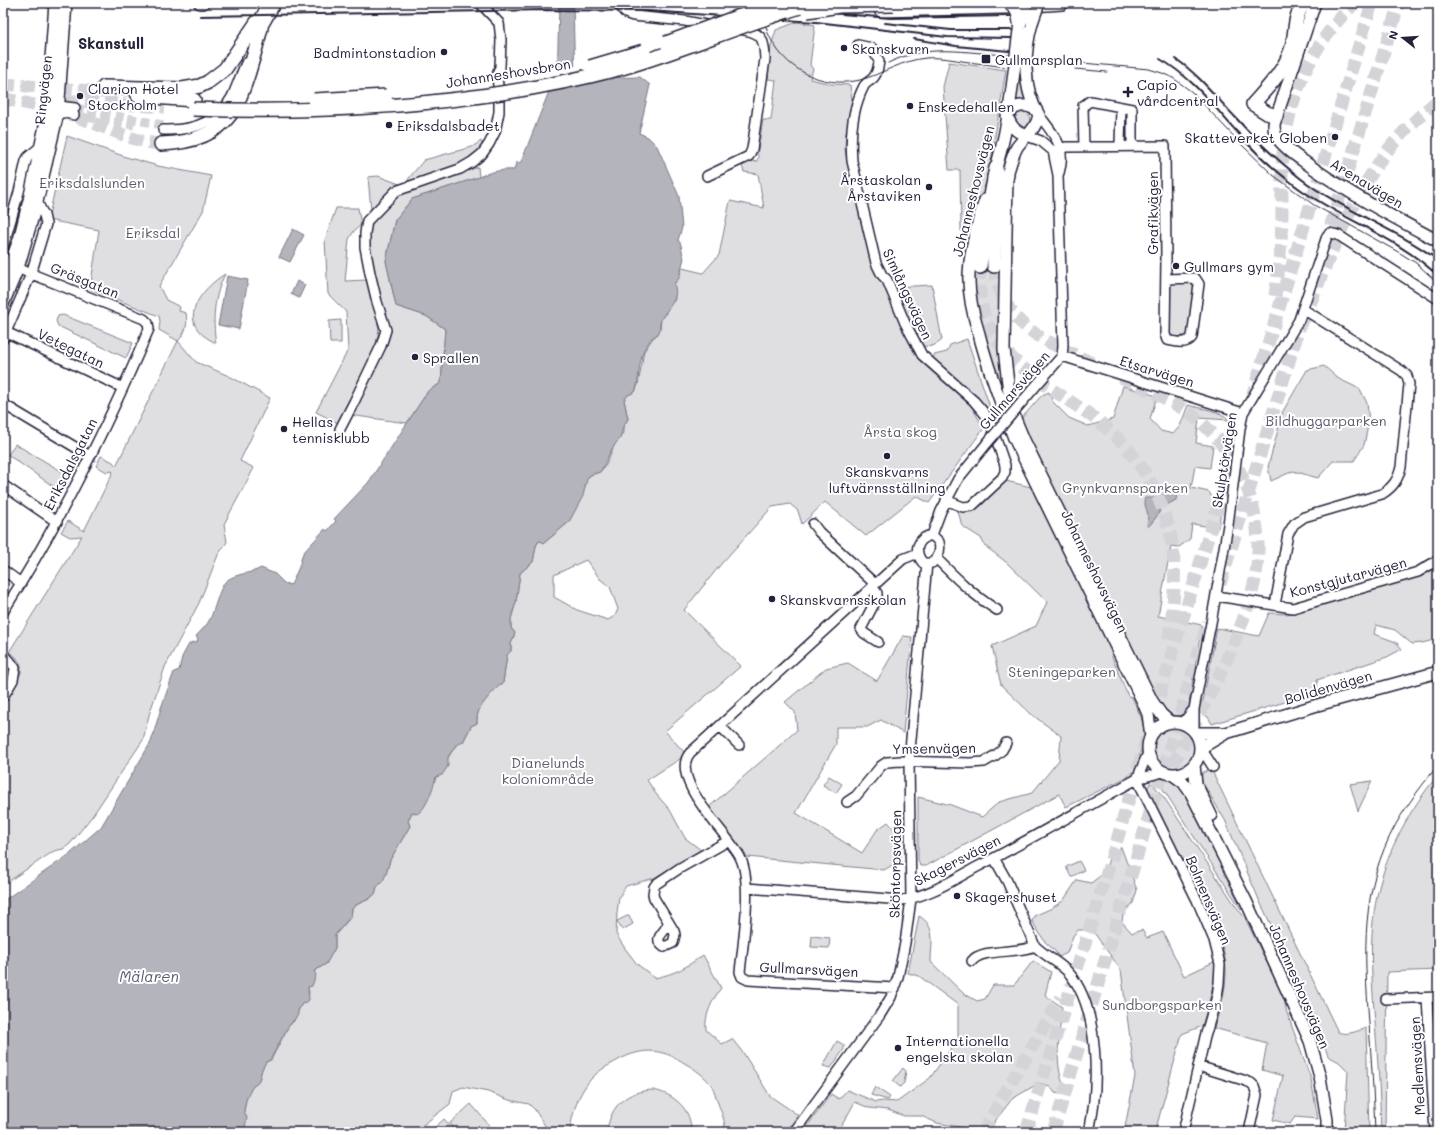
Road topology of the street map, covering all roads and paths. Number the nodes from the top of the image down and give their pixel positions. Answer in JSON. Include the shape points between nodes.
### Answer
{"nodes":[{"id":1,"x":55,"y":3,"type":"edge"},
{"id":2,"x":66,"y":3,"type":"edge"},
{"id":3,"x":268,"y":3,"type":"edge"},
{"id":4,"x":276,"y":3,"type":"edge"},
{"id":5,"x":480,"y":3,"type":"edge"},
{"id":6,"x":619,"y":3,"type":"edge"},
{"id":7,"x":767,"y":3,"type":"edge"},
{"id":8,"x":783,"y":3,"type":"edge"},
{"id":9,"x":812,"y":3,"type":"edge"},
{"id":10,"x":816,"y":3,"type":"edge"},
{"id":11,"x":982,"y":3,"type":"edge"},
{"id":12,"x":1008,"y":3,"type":"edge"},
{"id":13,"x":1024,"y":3,"type":"edge"},
{"id":14,"x":1039,"y":3,"type":"edge"},
{"id":15,"x":1062,"y":3,"type":"edge"},
{"id":16,"x":1304,"y":3,"type":"edge"},
{"id":17,"x":1315,"y":3,"type":"edge"},
{"id":18,"x":1319,"y":3,"type":"edge"},
{"id":19,"x":736,"y":22,"type":"junction"},
{"id":20,"x":1026,"y":23,"type":"junction"},
{"id":21,"x":259,"y":25,"type":"junction"},
{"id":22,"x":708,"y":25,"type":"junction"},
{"id":23,"x":858,"y":45,"type":"dead end"},
{"id":24,"x":671,"y":58,"type":"dead end"},
{"id":25,"x":104,"y":90,"type":"tunnel mouth"},
{"id":26,"x":193,"y":99,"type":"junction"},
{"id":27,"x":1121,"y":106,"type":"junction"},
{"id":28,"x":165,"y":107,"type":"tunnel mouth"},
{"id":29,"x":55,"y":109,"type":"junction"},
{"id":30,"x":74,"y":111,"type":"tunnel mouth"},
{"id":31,"x":1037,"y":112,"type":"junction"},
{"id":32,"x":1007,"y":116,"type":"junction"},
{"id":33,"x":1278,"y":116,"type":"junction"},
{"id":34,"x":163,"y":127,"type":"tunnel mouth"},
{"id":35,"x":1027,"y":136,"type":"junction"},
{"id":36,"x":161,"y":144,"type":"tunnel mouth"},
{"id":37,"x":1120,"y":146,"type":"junction"},
{"id":38,"x":1132,"y":146,"type":"junction"},
{"id":39,"x":40,"y":147,"type":"junction"},
{"id":40,"x":1084,"y":147,"type":"junction"},
{"id":41,"x":1057,"y":149,"type":"junction"},
{"id":42,"x":1002,"y":171,"type":"junction"},
{"id":43,"x":707,"y":176,"type":"dead end"},
{"id":44,"x":37,"y":202,"type":"junction"},
{"id":45,"x":1438,"y":241,"type":"edge"},
{"id":46,"x":3,"y":247,"type":"edge"},
{"id":47,"x":994,"y":266,"type":"tunnel mouth"},
{"id":48,"x":14,"y":267,"type":"junction"},
{"id":49,"x":980,"y":267,"type":"tunnel mouth"},
{"id":50,"x":31,"y":274,"type":"junction"},
{"id":51,"x":1166,"y":279,"type":"junction"},
{"id":52,"x":3,"y":283,"type":"edge"},
{"id":53,"x":1438,"y":299,"type":"edge"},
{"id":54,"x":3,"y":304,"type":"edge"},
{"id":55,"x":1303,"y":309,"type":"junction"},
{"id":56,"x":148,"y":323,"type":"joint"},
{"id":57,"x":5,"y":335,"type":"edge"},
{"id":58,"x":1062,"y":356,"type":"junction"},
{"id":59,"x":123,"y":388,"type":"junction"},
{"id":60,"x":3,"y":404,"type":"edge"},
{"id":61,"x":1243,"y":412,"type":"junction"},
{"id":62,"x":340,"y":429,"type":"dead end"},
{"id":63,"x":90,"y":456,"type":"junction"},
{"id":64,"x":3,"y":485,"type":"edge"},
{"id":65,"x":946,"y":500,"type":"junction"},
{"id":66,"x":57,"y":522,"type":"junction"},
{"id":67,"x":813,"y":524,"type":"dead end"},
{"id":68,"x":932,"y":535,"type":"junction"},
{"id":69,"x":918,"y":553,"type":"junction"},
{"id":70,"x":937,"y":559,"type":"junction"},
{"id":71,"x":1438,"y":560,"type":"edge"},
{"id":72,"x":927,"y":564,"type":"junction"},
{"id":73,"x":3,"y":570,"type":"edge"},
{"id":74,"x":21,"y":583,"type":"junction"},
{"id":75,"x":873,"y":586,"type":"junction"},
{"id":76,"x":1216,"y":596,"type":"junction"},
{"id":77,"x":1275,"y":605,"type":"junction"},
{"id":78,"x":997,"y":610,"type":"dead end"},
{"id":79,"x":3,"y":612,"type":"edge"},
{"id":80,"x":878,"y":642,"type":"dead end"},
{"id":81,"x":3,"y":655,"type":"edge"},
{"id":82,"x":1438,"y":672,"type":"edge"},
{"id":83,"x":3,"y":697,"type":"edge"},
{"id":84,"x":1194,"y":709,"type":"junction"},
{"id":85,"x":1170,"y":722,"type":"junction"},
{"id":86,"x":1183,"y":723,"type":"junction"},
{"id":87,"x":720,"y":726,"type":"junction"},
{"id":88,"x":1195,"y":731,"type":"junction"},
{"id":89,"x":1226,"y":733,"type":"junction"},
{"id":90,"x":1151,"y":736,"type":"junction"},
{"id":91,"x":1006,"y":743,"type":"dead end"},
{"id":92,"x":739,"y":745,"type":"dead end"},
{"id":93,"x":1201,"y":749,"type":"junction"},
{"id":94,"x":1148,"y":753,"type":"junction"},
{"id":95,"x":909,"y":761,"type":"junction"},
{"id":96,"x":1195,"y":764,"type":"junction"},
{"id":97,"x":1168,"y":773,"type":"junction"},
{"id":98,"x":1137,"y":779,"type":"junction"},
{"id":99,"x":847,"y":802,"type":"dead end"},
{"id":100,"x":728,"y":841,"type":"junction"},
{"id":101,"x":994,"y":858,"type":"junction"},
{"id":102,"x":747,"y":888,"type":"junction"},
{"id":103,"x":911,"y":899,"type":"junction"},
{"id":104,"x":1246,"y":901,"type":"junction"},
{"id":105,"x":668,"y":923,"type":"dead end"},
{"id":106,"x":1035,"y":946,"type":"junction"},
{"id":107,"x":972,"y":961,"type":"dead end"},
{"id":108,"x":895,"y":988,"type":"junction"},
{"id":109,"x":1438,"y":997,"type":"edge"},
{"id":110,"x":1427,"y":998,"type":"junction"},
{"id":111,"x":1386,"y":999,"type":"dead end"},
{"id":112,"x":1198,"y":1066,"type":"junction"},
{"id":113,"x":794,"y":1132,"type":"edge"},
{"id":114,"x":1089,"y":1132,"type":"edge"},
{"id":115,"x":1183,"y":1132,"type":"edge"},
{"id":116,"x":1249,"y":1132,"type":"edge"},
{"id":117,"x":1327,"y":1132,"type":"edge"},
{"id":118,"x":1435,"y":1132,"type":"edge"}],
"edges":[{"from":1,"to":29,"type":"main road","name":"Ringvägen"},
{"from":2,"to":29,"type":"main road","name":"Ringvägen"},
{"from":3,"to":21,"type":"street"},
{"from":4,"to":21,"type":"street"},
{"from":5,"to":62,"type":"street","via":[[499,22],[499,112],[495,132],[490,144],[472,162],[460,169],[396,191],[367,221],[365,246],[386,330],[381,346]]},
{"from":6,"to":22,"type":"street","via":[[626,14],[633,16]]},
{"from":7,"to":19,"type":"highway","bridge":true},
{"from":8,"to":19,"type":"highway","name":"Johanneshovsbron","bridge":true},
{"from":9,"to":15,"type":"highway","bridge":true,"via":[[871,10]]},
{"from":10,"to":19,"type":"highway","name":"Johanneshovsbron","bridge":true},
{"from":11,"to":19,"type":"highway","bridge":true,"via":[[839,6]]},
{"from":12,"to":20,"type":"highway","bridge":true,"via":[[1012,4]]},
{"from":13,"to":20,"type":"main road","name":"Johanneshovsvägen","bridge":true},
{"from":14,"to":20,"type":"main road","name":"Johanneshovsvägen","bridge":true},
{"from":16,"to":33,"type":"highway","via":[[1296,19],[1295,34],[1286,61],[1276,78],[1254,104],[1267,113]]},
{"from":17,"to":33,"type":"main road","name":"Arenavägen"},
{"from":18,"to":33,"type":"main road","name":"Arenavägen"},
{"from":19,"to":26,"type":"highway","name":"Johanneshovsbron","bridge":true,"via":[[624,67],[524,90],[346,108],[269,110]]},
{"from":20,"to":31,"type":"main road","name":"Johanneshovsvägen","via":[[1027,73],[1030,97]]},
{"from":20,"to":32,"type":"main road","name":"Johanneshovsvägen"},
{"from":21,"to":26,"type":"highway","via":[[230,62]]},
{"from":21,"to":34,"type":"street","via":[[219,104],[207,115],[196,120]]},
{"from":21,"to":36,"type":"highway","via":[[240,95],[231,115],[208,134],[182,142]]},
{"from":22,"to":24,"type":"street","via":[[696,44]]},
{"from":22,"to":43,"type":"street","via":[[755,33],[765,44],[765,59],[756,129],[749,156]]},
{"from":23,"to":65,"type":"street","name":"Simlångsvägen","via":[[872,48],[879,61],[877,72],[865,84],[858,99],[853,119],[851,148],[876,263],[887,280],[922,355],[985,414],[1005,465],[1002,478],[972,506],[963,507]]},
{"from":25,"to":26,"type":"highway"},
{"from":26,"to":28,"type":"highway"},
{"from":27,"to":37,"type":"street"},
{"from":27,"to":38,"type":"street","via":[[1132,108]]},
{"from":27,"to":40,"type":"street","via":[[1090,101],[1083,106]]},
{"from":29,"to":30,"type":"street"},
{"from":29,"to":39,"type":"main road","name":"Ringvägen"},
{"from":29,"to":44,"type":"main road","name":"Ringvägen"},
{"from":31,"to":32,"type":"main road","via":[[1028,106],[1019,106]]},
{"from":31,"to":35,"type":"main road","via":[[1035,127]]},
{"from":31,"to":41,"type":"street","name":"Gullmarsvägen"},
{"from":32,"to":35,"type":"main road","via":[[1011,125]]},
{"from":32,"to":42,"type":"main road","name":"Johanneshovsvägen"},
{"from":33,"to":45,"type":"main road","name":"Arenavägen","via":[[1274,131],[1278,139],[1294,155],[1358,198]]},
{"from":35,"to":41,"type":"street"},
{"from":35,"to":42,"type":"main road","name":"Johanneshovsvägen"},
{"from":37,"to":38,"type":"street"},
{"from":37,"to":40,"type":"street"},
{"from":38,"to":51,"type":"street","name":"Grafikvägen","via":[[1165,146]]},
{"from":39,"to":46,"type":"street","via":[[26,161]]},
{"from":39,"to":48,"type":"main road","name":"Ringvägen"},
{"from":40,"to":41,"type":"street"},
{"from":41,"to":58,"type":"street","name":"Gullmarsvägen","via":[[1062,165],[1058,175]]},
{"from":42,"to":47,"type":"highway","via":[[995,224]]},
{"from":42,"to":49,"type":"highway","via":[[982,246]]},
{"from":42,"to":85,"type":"main road","name":"Johanneshovsvägen","via":[[1004,349],[1007,389],[1012,408],[1024,440],[1152,701]]},
{"from":42,"to":90,"type":"main road","name":"Johanneshovsvägen","via":[[981,216],[971,251],[969,290],[979,337],[1014,438],[1142,700],[1148,714]]},
{"from":44,"to":48,"type":"main road","name":"Ringvägen"},
{"from":44,"to":50,"type":"street","via":[[46,224]]},
{"from":48,"to":50,"type":"street","name":"Gräsgatan"},
{"from":48,"to":52,"type":"main road","name":"Ringvägen"},
{"from":48,"to":54,"type":"main road","name":"Ringvägen"},
{"from":50,"to":56,"type":"street","name":"Gräsgatan","via":[[144,319]]},
{"from":50,"to":57,"type":"street"},
{"from":51,"to":51,"type":"street","name":"Grafikvägen","via":[[1166,338],[1184,342],[1192,336],[1199,284],[1195,278]]},
{"from":53,"to":55,"type":"street","name":"Skulptörvägen","via":[[1338,235],[1330,233],[1315,269]]},
{"from":55,"to":61,"type":"street","name":"Skulptörvägen","via":[[1284,347]]},
{"from":55,"to":77,"type":"street","via":[[1407,376],[1409,384],[1402,467],[1398,479],[1382,494],[1304,517],[1294,524],[1288,534]]},
{"from":56,"to":59,"type":"street","name":"Eriksdalsgatan","via":[[149,329]]},
{"from":57,"to":59,"type":"street","name":"Vetegatan"},
{"from":58,"to":61,"type":"street","name":"Etsarvägen"},
{"from":58,"to":65,"type":"street","name":"Gullmarsvägen","bridge":true,"via":[[958,479]]},
{"from":59,"to":63,"type":"street","name":"Eriksdalsgatan"},
{"from":60,"to":63,"type":"street"},
{"from":61,"to":76,"type":"street","name":"Skulptörvägen","via":[[1231,510]]},
{"from":63,"to":66,"type":"street","name":"Eriksdalsgatan"},
{"from":64,"to":66,"type":"street"},
{"from":65,"to":68,"type":"street","name":"Gullmarsvägen"},
{"from":66,"to":74,"type":"street","name":"Eriksdalsgatan"},
{"from":67,"to":75,"type":"street"},
{"from":68,"to":69,"type":"street","via":[[920,541]]},
{"from":68,"to":70,"type":"street","via":[[939,542]]},
{"from":69,"to":72,"type":"street","via":[[923,563]]},
{"from":69,"to":75,"type":"street","name":"Gullmarsvägen","via":[[903,559]]},
{"from":70,"to":72,"type":"street"},
{"from":70,"to":78,"type":"street","via":[[964,585]]},
{"from":71,"to":77,"type":"street","name":"Konstgjutarvägen","via":[[1418,572],[1310,604],[1293,608]]},
{"from":72,"to":95,"type":"street","name":"Sköntorpsvägen"},
{"from":73,"to":74,"type":"street"},
{"from":74,"to":79,"type":"street","name":"Eriksdalsgatan"},
{"from":75,"to":80,"type":"street","via":[[877,598],[862,629]]},
{"from":75,"to":87,"type":"street","name":"Gullmarsvägen"},
{"from":76,"to":77,"type":"street","name":"Konstgjutarvägen"},
{"from":76,"to":84,"type":"street","name":"Skulptörvägen"},
{"from":81,"to":83,"type":"street","via":[[15,668],[13,680]]},
{"from":82,"to":89,"type":"main road","name":"Bolidenvägen"},
{"from":84,"to":86,"type":"street","name":"Skulptörvägen"},
{"from":84,"to":88,"type":"street","name":"Skulptörvägen"},
{"from":85,"to":86,"type":"main road"},
{"from":85,"to":90,"type":"main road","via":[[1159,727]]},
{"from":86,"to":88,"type":"main road"},
{"from":87,"to":92,"type":"street"},
{"from":87,"to":100,"type":"street","name":"Gullmarsvägen","via":[[690,753],[685,767],[695,794]]},
{"from":88,"to":89,"type":"main road","name":"Bolidenvägen"},
{"from":88,"to":93,"type":"main road"},
{"from":89,"to":93,"type":"main road","name":"Bolidenvägen"},
{"from":90,"to":94,"type":"main road"},
{"from":91,"to":95,"type":"street","name":"Ymsenvägen","via":[[1002,750],[984,762]]},
{"from":93,"to":96,"type":"main road"},
{"from":93,"to":96,"type":"street","via":[[1213,767]]},
{"from":94,"to":97,"type":"main road","via":[[1155,766]]},
{"from":94,"to":98,"type":"street"},
{"from":95,"to":99,"type":"street","name":"Ymsenvägen","via":[[887,762],[856,796]]},
{"from":95,"to":103,"type":"street","name":"Sköntorpsvägen"},
{"from":96,"to":97,"type":"main road","via":[[1184,772]]},
{"from":96,"to":104,"type":"main road","name":"Johanneshovsvägen","via":[[1196,784],[1239,876]]},
{"from":97,"to":98,"type":"street","name":"Skagersvägen"},
{"from":97,"to":104,"type":"main road","name":"Johanneshovsvägen","via":[[1183,782],[1191,793]]},
{"from":98,"to":101,"type":"street","name":"Skagersvägen"},
{"from":98,"to":112,"type":"street","name":"Bolmensvägen","via":[[1197,900],[1214,940],[1220,964],[1219,982]]},
{"from":100,"to":102,"type":"street","name":"Gullmarsvägen","via":[[740,857]]},
{"from":100,"to":105,"type":"street","via":[[656,884],[653,894]]},
{"from":101,"to":103,"type":"street","name":"Skagersvägen"},
{"from":101,"to":106,"type":"street","via":[[1007,881]]},
{"from":102,"to":103,"type":"street","name":"Skagersvägen"},
{"from":102,"to":108,"type":"street","name":"Gullmarsvägen","via":[[740,972],[742,977],[748,980]]},
{"from":103,"to":108,"type":"street","name":"Sköntorpsvägen"},
{"from":104,"to":117,"type":"main road","name":"Johanneshovsvägen","via":[[1310,1041],[1320,1077]]},
{"from":106,"to":107,"type":"street","via":[[1028,950],[979,955]]},
{"from":106,"to":114,"type":"street","via":[[1068,971],[1087,1008],[1095,1058],[1094,1104]]},
{"from":108,"to":113,"type":"street","name":"Sköntorpsvägen","via":[[880,1015]]},
{"from":109,"to":110,"type":"street"},
{"from":110,"to":111,"type":"street"},
{"from":110,"to":118,"type":"street","name":"Medlemsvägen"},
{"from":112,"to":115,"type":"street","name":"Bolmensvägen"},
{"from":112,"to":116,"type":"street","via":[[1254,1086],[1257,1095]]}]}
